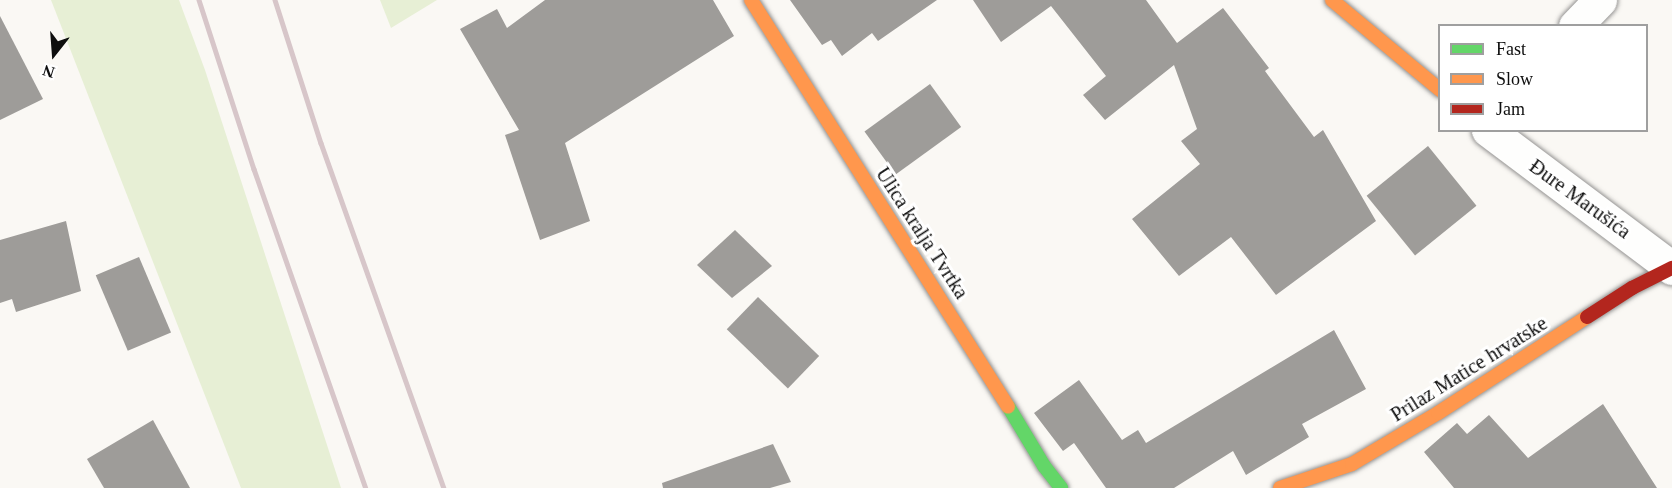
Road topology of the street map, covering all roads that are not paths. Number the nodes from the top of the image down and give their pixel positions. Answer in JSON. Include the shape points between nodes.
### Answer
{"nodes":[{"id":1,"x":751,"y":0,"type":"edge"},
{"id":2,"x":1332,"y":0,"type":"edge"},
{"id":3,"x":1600,"y":0,"type":"edge"},
{"id":4,"x":1577,"y":24,"type":"edge"},
{"id":5,"x":1438,"y":88,"type":"edge"},
{"id":6,"x":1491,"y":132,"type":"edge"},
{"id":7,"x":1669,"y":261,"type":"edge"},
{"id":8,"x":1061,"y":488,"type":"edge"},
{"id":9,"x":1280,"y":488,"type":"edge"}],
"edges":[{"from":1,"to":8,"type":"street","name":"Ulica kralja Tvrtka"},
{"from":2,"to":5,"type":"street"},
{"from":3,"to":4,"type":"street"},
{"from":6,"to":7,"type":"street","name":"Đure Marušića"},
{"from":7,"to":9,"type":"street","name":"Prilaz Matice hrvatske","via":[[1438,413],[1352,464]]}]}
